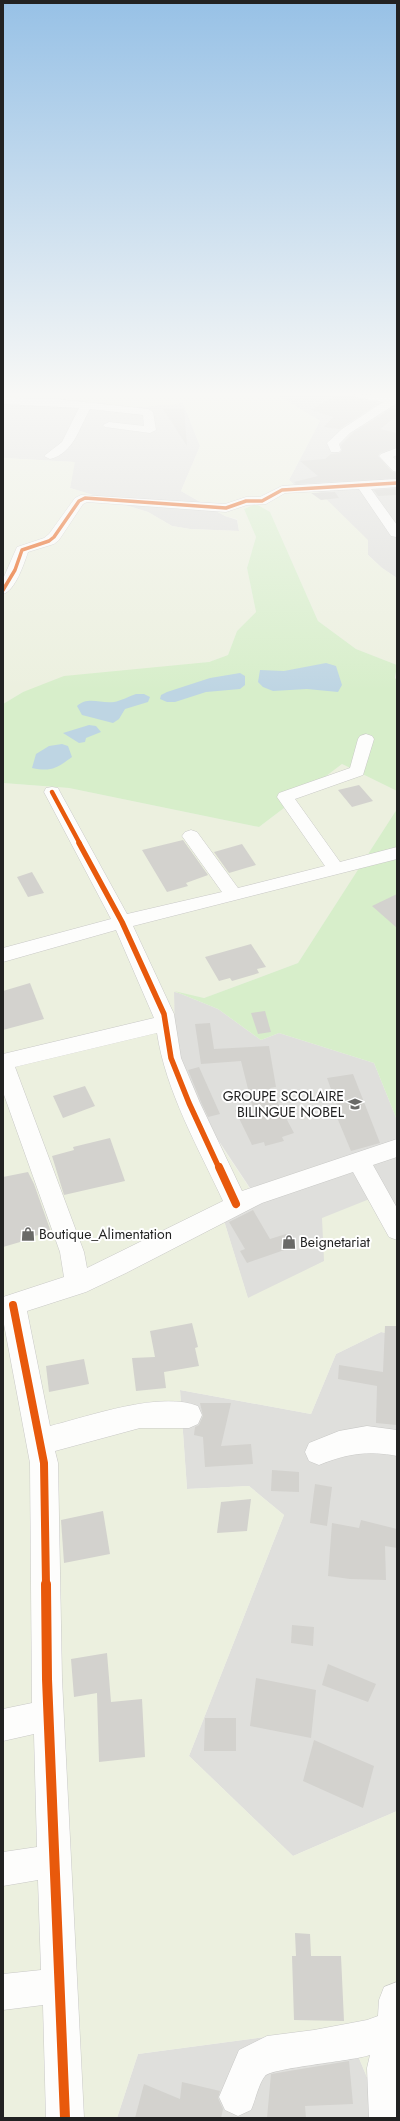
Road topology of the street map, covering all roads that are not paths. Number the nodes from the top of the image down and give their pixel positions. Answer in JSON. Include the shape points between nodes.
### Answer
{"nodes":[{"id":1,"x":275,"y":494,"type":"edge"},
{"id":2,"x":368,"y":494,"type":"edge"},
{"id":3,"x":396,"y":533,"type":"dead end"},
{"id":4,"x":3,"y":590,"type":"edge"},
{"id":5,"x":366,"y":739,"type":"dead end"},
{"id":6,"x":52,"y":792,"type":"dead end"},
{"id":7,"x":191,"y":836,"type":"dead end"},
{"id":8,"x":397,"y":853,"type":"edge"},
{"id":9,"x":336,"y":869,"type":"junction"},
{"id":10,"x":234,"y":895,"type":"junction"},
{"id":11,"x":122,"y":922,"type":"junction"},
{"id":12,"x":3,"y":956,"type":"edge"},
{"id":13,"x":166,"y":1023,"type":"junction"},
{"id":14,"x":3,"y":1062,"type":"edge"},
{"id":15,"x":397,"y":1148,"type":"edge"},
{"id":16,"x":359,"y":1162,"type":"junction"},
{"id":17,"x":236,"y":1204,"type":"junction"},
{"id":18,"x":397,"y":1230,"type":"edge"},
{"id":19,"x":77,"y":1284,"type":"junction"},
{"id":20,"x":8,"y":1307,"type":"edge"},
{"id":21,"x":189,"y":1415,"type":"dead end"},
{"id":22,"x":40,"y":1442,"type":"junction"},
{"id":23,"x":397,"y":1443,"type":"edge"},
{"id":24,"x":319,"y":1452,"type":"dead end"},
{"id":25,"x":48,"y":1715,"type":"junction"},
{"id":26,"x":3,"y":1725,"type":"edge"},
{"id":27,"x":54,"y":1861,"type":"junction"},
{"id":28,"x":3,"y":1869,"type":"edge"},
{"id":29,"x":59,"y":1986,"type":"junction"},
{"id":30,"x":3,"y":1992,"type":"edge"},
{"id":31,"x":395,"y":2014,"type":"edge"},
{"id":32,"x":238,"y":2096,"type":"dead end"},
{"id":33,"x":65,"y":2118,"type":"edge"},
{"id":34,"x":388,"y":2118,"type":"edge"}],
"edges":[{"from":1,"to":4,"type":"street","via":[[262,501],[246,501],[226,508],[85,498],[79,501],[54,537],[22,550],[15,570]]},
{"from":2,"to":3,"type":"street"},
{"from":5,"to":9,"type":"street","via":[[357,771],[285,797]]},
{"from":6,"to":11,"type":"street"},
{"from":7,"to":10,"type":"street"},
{"from":8,"to":9,"type":"street"},
{"from":9,"to":10,"type":"street"},
{"from":10,"to":11,"type":"street"},
{"from":11,"to":12,"type":"street"},
{"from":11,"to":13,"type":"street"},
{"from":13,"to":14,"type":"street"},
{"from":13,"to":17,"type":"street","via":[[171,1058]]},
{"from":14,"to":19,"type":"street","via":[[72,1252]]},
{"from":15,"to":16,"type":"street"},
{"from":16,"to":17,"type":"street"},
{"from":16,"to":18,"type":"street"},
{"from":17,"to":19,"type":"street"},
{"from":19,"to":20,"type":"street"},
{"from":20,"to":22,"type":"street"},
{"from":21,"to":22,"type":"street","via":[[140,1415]]},
{"from":22,"to":25,"type":"street","via":[[44,1463]]},
{"from":23,"to":24,"type":"street","via":[[379,1438],[346,1441]]},
{"from":25,"to":26,"type":"street"},
{"from":25,"to":27,"type":"street"},
{"from":27,"to":28,"type":"street"},
{"from":27,"to":29,"type":"street"},
{"from":29,"to":30,"type":"street"},
{"from":29,"to":33,"type":"street"},
{"from":31,"to":32,"type":"street","via":[[360,2039],[267,2054],[252,2063]]},
{"from":31,"to":34,"type":"street","via":[[385,2068]]}]}
